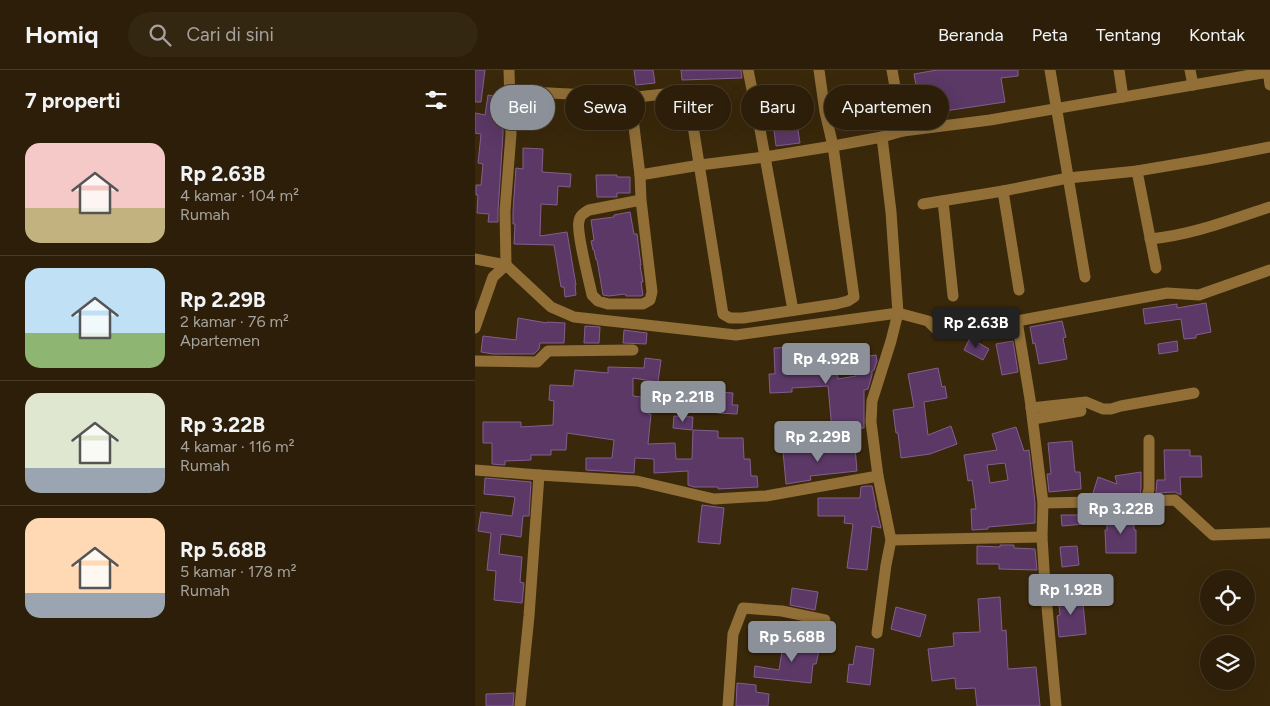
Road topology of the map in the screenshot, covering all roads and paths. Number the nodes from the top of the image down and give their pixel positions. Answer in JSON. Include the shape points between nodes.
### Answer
{"nodes":[{"id":1,"x":509,"y":70,"type":"edge"},
{"id":2,"x":748,"y":70,"type":"edge"},
{"id":3,"x":819,"y":70,"type":"edge"},
{"id":4,"x":892,"y":70,"type":"edge"},
{"id":5,"x":1050,"y":70,"type":"edge"},
{"id":6,"x":1119,"y":70,"type":"edge"},
{"id":7,"x":1190,"y":70,"type":"edge"},
{"id":8,"x":1268,"y":71,"type":"edge"},
{"id":9,"x":510,"y":85,"type":"edge"},
{"id":10,"x":1193,"y":85,"type":"junction"},
{"id":11,"x":1270,"y":85,"type":"edge"},
{"id":12,"x":1123,"y":97,"type":"junction"},
{"id":13,"x":1057,"y":109,"type":"junction"},
{"id":14,"x":511,"y":130,"type":"edge"},
{"id":15,"x":903,"y":131,"type":"junction"},
{"id":16,"x":882,"y":137,"type":"junction"},
{"id":17,"x":833,"y":146,"type":"junction"},
{"id":18,"x":1270,"y":147,"type":"edge"},
{"id":19,"x":765,"y":157,"type":"junction"},
{"id":20,"x":700,"y":165,"type":"junction"},
{"id":21,"x":1137,"y":171,"type":"junction"},
{"id":22,"x":640,"y":175,"type":"junction"},
{"id":23,"x":1069,"y":178,"type":"junction"},
{"id":24,"x":1003,"y":191,"type":"junction"},
{"id":25,"x":641,"y":200,"type":"junction"},
{"id":26,"x":943,"y":201,"type":"junction"},
{"id":27,"x":923,"y":204,"type":"dead end"},
{"id":28,"x":1270,"y":208,"type":"edge"},
{"id":29,"x":1150,"y":239,"type":"junction"},
{"id":30,"x":475,"y":259,"type":"edge"},
{"id":31,"x":505,"y":265,"type":"junction"},
{"id":32,"x":1156,"y":268,"type":"dead end"},
{"id":33,"x":1270,"y":270,"type":"edge"},
{"id":34,"x":1085,"y":277,"type":"dead end"},
{"id":35,"x":1019,"y":290,"type":"dead end"},
{"id":36,"x":953,"y":296,"type":"dead end"},
{"id":37,"x":793,"y":310,"type":"junction"},
{"id":38,"x":898,"y":313,"type":"junction"},
{"id":39,"x":1017,"y":321,"type":"junction"},
{"id":40,"x":475,"y":328,"type":"edge"},
{"id":41,"x":633,"y":350,"type":"dead end"},
{"id":42,"x":475,"y":360,"type":"edge"},
{"id":43,"x":1194,"y":393,"type":"dead end"},
{"id":44,"x":1081,"y":411,"type":"dead end"},
{"id":45,"x":1032,"y":414,"type":"junction"},
{"id":46,"x":1149,"y":440,"type":"dead end"},
{"id":47,"x":475,"y":470,"type":"edge"},
{"id":48,"x":539,"y":475,"type":"junction"},
{"id":49,"x":878,"y":476,"type":"junction"},
{"id":50,"x":1146,"y":501,"type":"junction"},
{"id":51,"x":1043,"y":503,"type":"junction"},
{"id":52,"x":1270,"y":533,"type":"edge"},
{"id":53,"x":1042,"y":537,"type":"junction"},
{"id":54,"x":891,"y":540,"type":"junction"},
{"id":55,"x":825,"y":620,"type":"dead end"},
{"id":56,"x":877,"y":632,"type":"dead end"},
{"id":57,"x":520,"y":706,"type":"edge"},
{"id":58,"x":728,"y":706,"type":"edge"},
{"id":59,"x":1056,"y":706,"type":"edge"}],
"edges":[{"from":1,"to":9,"type":"street"},
{"from":2,"to":19,"type":"street"},
{"from":3,"to":17,"type":"street"},
{"from":4,"to":15,"type":"street"},
{"from":5,"to":13,"type":"street"},
{"from":6,"to":12,"type":"street"},
{"from":7,"to":10,"type":"street"},
{"from":8,"to":10,"type":"street"},
{"from":8,"to":11,"type":"street"},
{"from":10,"to":12,"type":"street"},
{"from":12,"to":13,"type":"street"},
{"from":13,"to":15,"type":"street"},
{"from":13,"to":23,"type":"street"},
{"from":14,"to":31,"type":"street"},
{"from":15,"to":16,"type":"street"},
{"from":16,"to":17,"type":"street"},
{"from":16,"to":38,"type":"street"},
{"from":17,"to":19,"type":"street"},
{"from":17,"to":37,"type":"street","via":[[854,297],[836,304]]},
{"from":18,"to":21,"type":"street"},
{"from":19,"to":20,"type":"street"},
{"from":19,"to":37,"type":"street"},
{"from":20,"to":22,"type":"street"},
{"from":20,"to":22,"type":"street","via":[[687,96],[683,92],[637,97],[631,103]]},
{"from":20,"to":37,"type":"street","via":[[723,314],[730,318],[743,318]]},
{"from":21,"to":23,"type":"street"},
{"from":21,"to":29,"type":"street"},
{"from":22,"to":25,"type":"street"},
{"from":23,"to":24,"type":"street"},
{"from":23,"to":34,"type":"street"},
{"from":24,"to":26,"type":"street"},
{"from":24,"to":35,"type":"street"},
{"from":25,"to":25,"type":"street","via":[[589,210],[579,218],[578,230],[592,295],[598,301],[643,304],[650,300],[652,292]]},
{"from":26,"to":27,"type":"street"},
{"from":26,"to":36,"type":"street"},
{"from":28,"to":29,"type":"street","via":[[1202,230]]},
{"from":29,"to":32,"type":"street"},
{"from":30,"to":31,"type":"street"},
{"from":31,"to":38,"type":"street","via":[[551,307],[574,317],[736,335]]},
{"from":31,"to":40,"type":"street","via":[[493,277]]},
{"from":33,"to":39,"type":"street","via":[[1199,295],[1167,293]]},
{"from":38,"to":39,"type":"street","via":[[928,321],[939,332]]},
{"from":38,"to":49,"type":"street","via":[[873,401],[871,422]]},
{"from":39,"to":45,"type":"street"},
{"from":41,"to":42,"type":"street","via":[[548,351],[537,362]]},
{"from":43,"to":45,"type":"street","via":[[1111,409],[1086,402]]},
{"from":44,"to":45,"type":"street"},
{"from":45,"to":51,"type":"street"},
{"from":46,"to":50,"type":"street"},
{"from":47,"to":48,"type":"street"},
{"from":48,"to":49,"type":"street","via":[[637,481],[713,499],[766,496]]},
{"from":48,"to":57,"type":"street"},
{"from":49,"to":54,"type":"street"},
{"from":50,"to":51,"type":"street"},
{"from":50,"to":52,"type":"street","via":[[1175,500],[1213,535]]},
{"from":51,"to":53,"type":"street"},
{"from":53,"to":54,"type":"street"},
{"from":53,"to":59,"type":"street"},
{"from":54,"to":56,"type":"street"},
{"from":55,"to":58,"type":"street","via":[[782,611],[743,608],[733,634]]}]}
